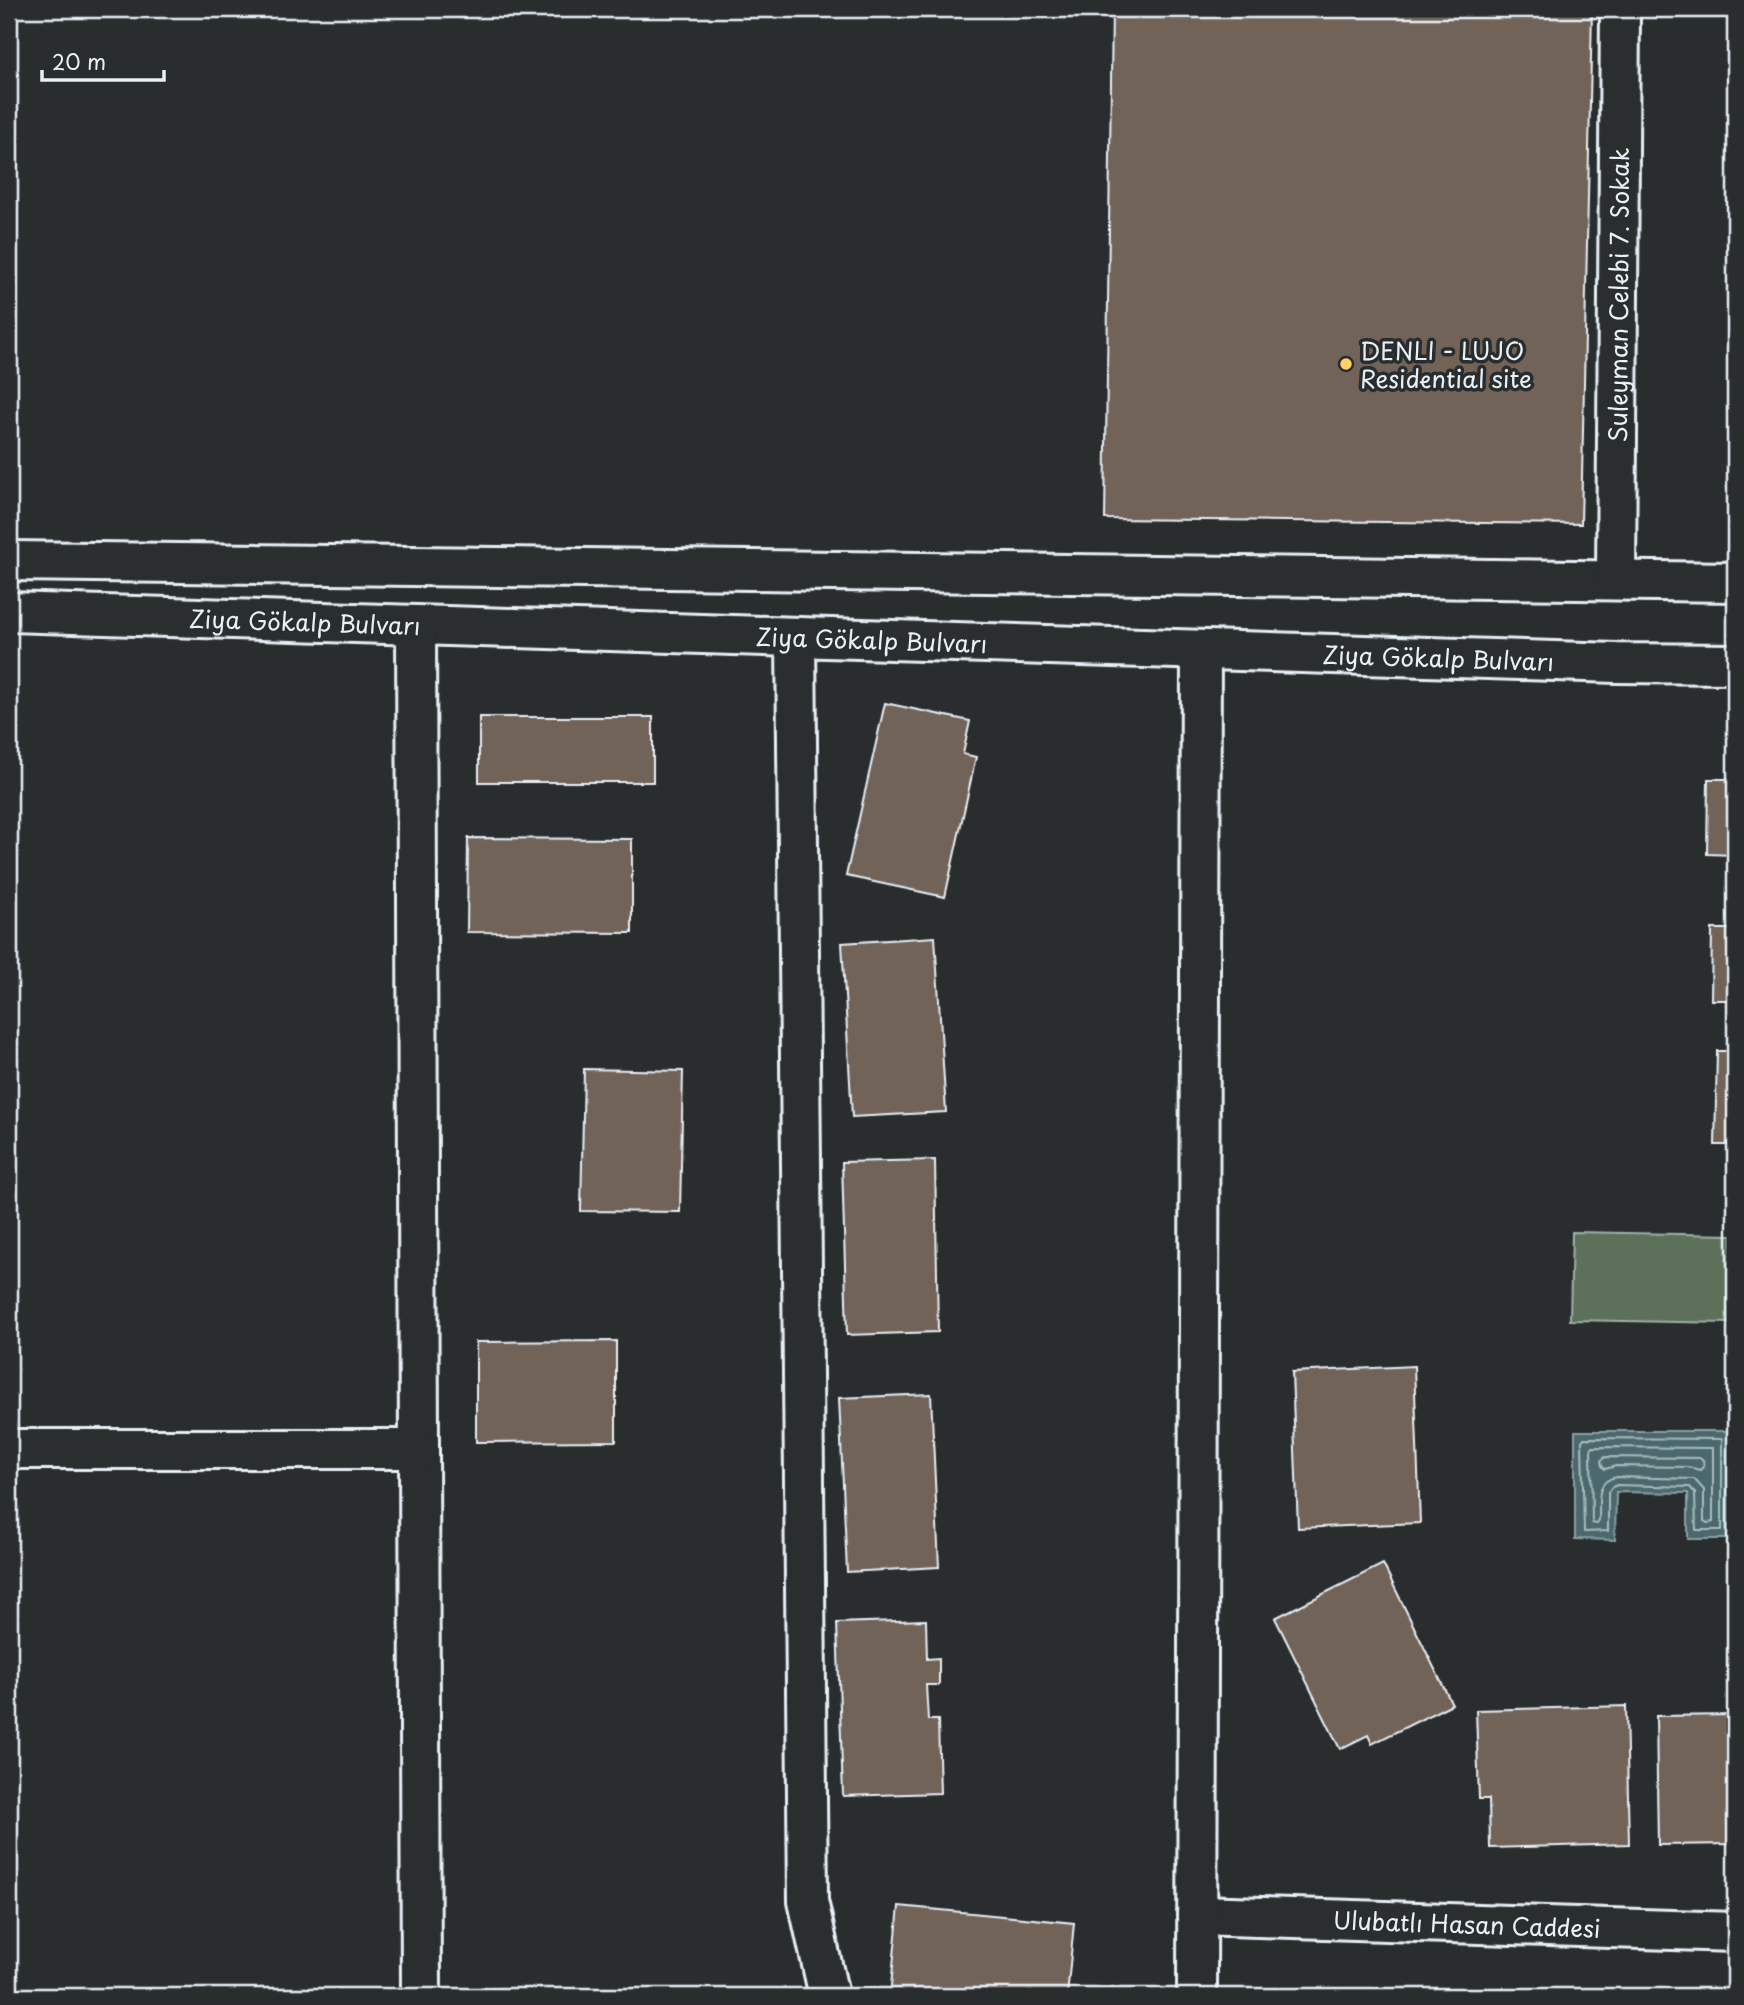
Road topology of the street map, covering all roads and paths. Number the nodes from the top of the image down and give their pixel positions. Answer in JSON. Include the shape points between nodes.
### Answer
{"nodes":[{"id":1,"x":1620,"y":9,"type":"edge"},
{"id":2,"x":9,"y":561,"type":"edge"},
{"id":3,"x":1616,"y":580,"type":"junction"},
{"id":4,"x":1735,"y":582,"type":"edge"},
{"id":5,"x":9,"y":612,"type":"edge"},
{"id":6,"x":416,"y":625,"type":"junction"},
{"id":7,"x":796,"y":637,"type":"junction"},
{"id":8,"x":1201,"y":650,"type":"junction"},
{"id":9,"x":1735,"y":664,"type":"edge"},
{"id":10,"x":9,"y":1449,"type":"edge"},
{"id":11,"x":419,"y":1449,"type":"junction"},
{"id":12,"x":1197,"y":1915,"type":"junction"},
{"id":13,"x":1735,"y":1932,"type":"edge"},
{"id":14,"x":421,"y":1996,"type":"edge"},
{"id":15,"x":829,"y":1996,"type":"edge"},
{"id":16,"x":1196,"y":1996,"type":"edge"}],
"edges":[{"from":1,"to":3,"type":"street","name":"Suleyman Celebi 7. Sokak"},
{"from":2,"to":3,"type":"street"},
{"from":3,"to":4,"type":"street"},
{"from":5,"to":6,"type":"street","name":"Ziya Gökalp Bulvarı"},
{"from":6,"to":7,"type":"street","name":"Ziya Gökalp Bulvarı"},
{"from":6,"to":11,"type":"street"},
{"from":7,"to":8,"type":"street","name":"Ziya Gökalp Bulvarı"},
{"from":7,"to":15,"type":"street","via":[[808,1901]]},
{"from":8,"to":9,"type":"street","name":"Ziya Gökalp Bulvarı"},
{"from":8,"to":12,"type":"street"},
{"from":10,"to":11,"type":"street"},
{"from":11,"to":14,"type":"street"},
{"from":12,"to":13,"type":"street","name":"Ulubatlı Hasan Caddesi"},
{"from":12,"to":16,"type":"street"}]}
